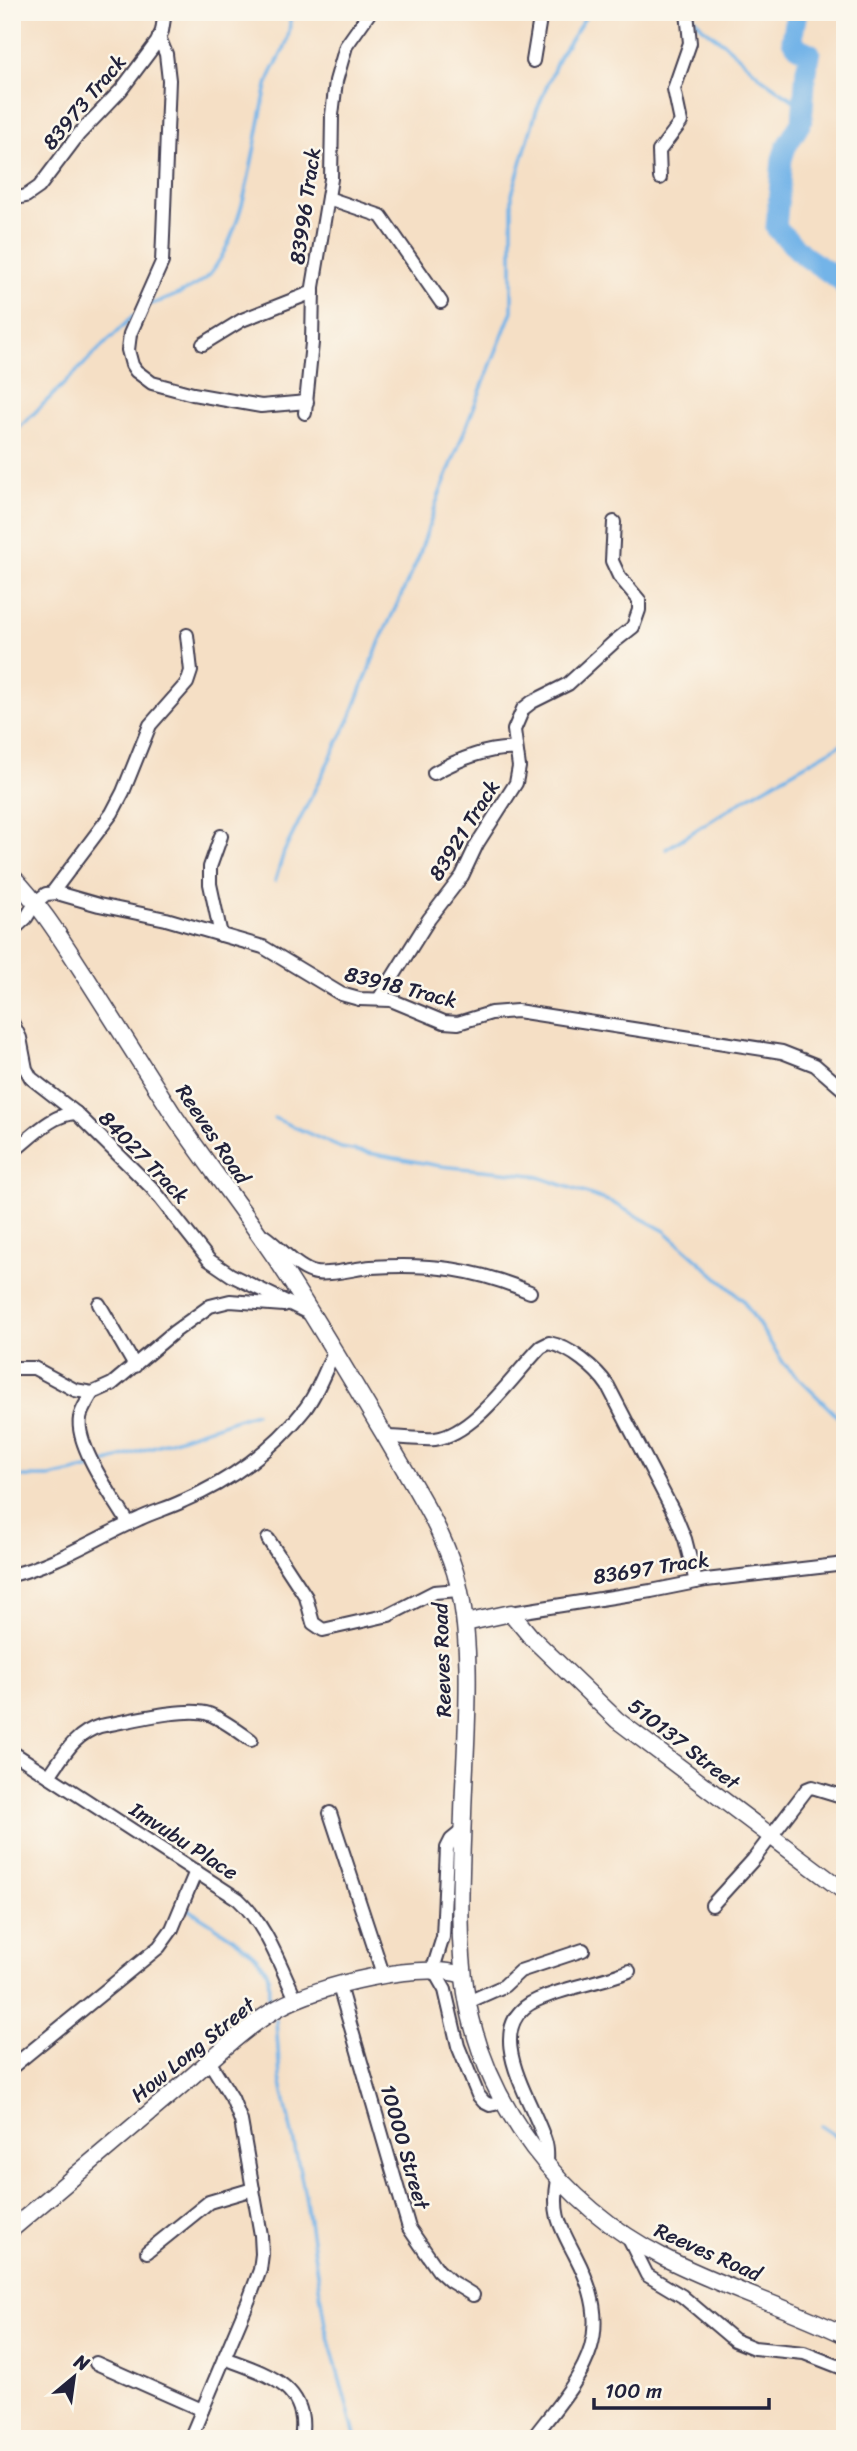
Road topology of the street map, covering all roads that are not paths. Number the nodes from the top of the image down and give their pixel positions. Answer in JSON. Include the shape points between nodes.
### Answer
{"nodes":[{"id":1,"x":165,"y":12,"type":"edge"},
{"id":2,"x":370,"y":12,"type":"edge"},
{"id":3,"x":541,"y":12,"type":"edge"},
{"id":4,"x":687,"y":12,"type":"edge"},
{"id":5,"x":159,"y":37,"type":"junction"},
{"id":6,"x":533,"y":61,"type":"dead end"},
{"id":7,"x":660,"y":178,"type":"dead end"},
{"id":8,"x":328,"y":198,"type":"junction"},
{"id":9,"x":12,"y":199,"type":"edge"},
{"id":10,"x":313,"y":292,"type":"junction"},
{"id":11,"x":441,"y":302,"type":"dead end"},
{"id":12,"x":203,"y":344,"type":"dead end"},
{"id":13,"x":614,"y":522,"type":"dead end"},
{"id":14,"x":187,"y":635,"type":"dead end"},
{"id":15,"x":515,"y":749,"type":"junction"},
{"id":16,"x":434,"y":773,"type":"dead end"},
{"id":17,"x":221,"y":836,"type":"dead end"},
{"id":18,"x":12,"y":876,"type":"edge"},
{"id":19,"x":52,"y":893,"type":"junction"},
{"id":20,"x":36,"y":902,"type":"junction"},
{"id":21,"x":12,"y":931,"type":"edge"},
{"id":22,"x":221,"y":935,"type":"junction"},
{"id":23,"x":379,"y":999,"type":"junction"},
{"id":24,"x":12,"y":1022,"type":"edge"},
{"id":25,"x":25,"y":1064,"type":"junction"},
{"id":26,"x":12,"y":1071,"type":"edge"},
{"id":27,"x":845,"y":1091,"type":"edge"},
{"id":28,"x":76,"y":1113,"type":"junction"},
{"id":29,"x":12,"y":1152,"type":"edge"},
{"id":30,"x":255,"y":1230,"type":"junction"},
{"id":31,"x":530,"y":1292,"type":"dead end"},
{"id":32,"x":99,"y":1304,"type":"dead end"},
{"id":33,"x":291,"y":1307,"type":"junction"},
{"id":34,"x":313,"y":1315,"type":"junction"},
{"id":35,"x":334,"y":1352,"type":"junction"},
{"id":36,"x":135,"y":1366,"type":"junction"},
{"id":37,"x":12,"y":1368,"type":"edge"},
{"id":38,"x":92,"y":1393,"type":"junction"},
{"id":39,"x":385,"y":1437,"type":"junction"},
{"id":40,"x":129,"y":1524,"type":"junction"},
{"id":41,"x":268,"y":1539,"type":"dead end"},
{"id":42,"x":845,"y":1564,"type":"edge"},
{"id":43,"x":12,"y":1575,"type":"edge"},
{"id":44,"x":696,"y":1582,"type":"junction"},
{"id":45,"x":459,"y":1590,"type":"junction"},
{"id":46,"x":511,"y":1613,"type":"junction"},
{"id":47,"x":465,"y":1623,"type":"junction"},
{"id":48,"x":251,"y":1740,"type":"dead end"},
{"id":49,"x":12,"y":1752,"type":"edge"},
{"id":50,"x":48,"y":1776,"type":"junction"},
{"id":51,"x":845,"y":1797,"type":"edge"},
{"id":52,"x":330,"y":1813,"type":"dead end"},
{"id":53,"x":462,"y":1831,"type":"junction"},
{"id":54,"x":771,"y":1837,"type":"junction"},
{"id":55,"x":196,"y":1871,"type":"junction"},
{"id":56,"x":845,"y":1892,"type":"edge"},
{"id":57,"x":712,"y":1905,"type":"dead end"},
{"id":58,"x":583,"y":1950,"type":"dead end"},
{"id":59,"x":433,"y":1969,"type":"junction"},
{"id":60,"x":629,"y":1971,"type":"dead end"},
{"id":61,"x":383,"y":1974,"type":"junction"},
{"id":62,"x":463,"y":1975,"type":"junction"},
{"id":63,"x":339,"y":1986,"type":"junction"},
{"id":64,"x":296,"y":1999,"type":"junction"},
{"id":65,"x":468,"y":2002,"type":"junction"},
{"id":66,"x":209,"y":2062,"type":"junction"},
{"id":67,"x":12,"y":2067,"type":"edge"},
{"id":68,"x":504,"y":2102,"type":"junction"},
{"id":69,"x":547,"y":2165,"type":"junction"},
{"id":70,"x":558,"y":2179,"type":"junction"},
{"id":71,"x":253,"y":2189,"type":"junction"},
{"id":72,"x":12,"y":2229,"type":"edge"},
{"id":73,"x":628,"y":2237,"type":"junction"},
{"id":74,"x":147,"y":2252,"type":"dead end"},
{"id":75,"x":473,"y":2295,"type":"dead end"},
{"id":76,"x":845,"y":2335,"type":"edge"},
{"id":77,"x":223,"y":2358,"type":"junction"},
{"id":78,"x":96,"y":2363,"type":"dead end"},
{"id":79,"x":845,"y":2369,"type":"edge"},
{"id":80,"x":202,"y":2410,"type":"junction"},
{"id":81,"x":190,"y":2439,"type":"edge"},
{"id":82,"x":300,"y":2439,"type":"edge"},
{"id":83,"x":532,"y":2439,"type":"edge"}],
"edges":[{"from":1,"to":5,"type":"street","name":"83973 Track"},
{"from":2,"to":8,"type":"street","name":"83996 Track","via":[[346,46],[338,71]]},
{"from":3,"to":6,"type":"street"},
{"from":4,"to":7,"type":"street","via":[[690,43],[674,89],[681,122],[659,151]]},
{"from":5,"to":9,"type":"street","name":"83973 Track","via":[[43,183],[30,194]]},
{"from":5,"to":10,"type":"street","name":"83996 Track","via":[[169,80],[162,262],[130,334],[132,365],[152,383],[192,394],[261,406],[306,407]]},
{"from":8,"to":10,"type":"street","name":"83996 Track"},
{"from":8,"to":11,"type":"street","via":[[381,216]]},
{"from":10,"to":12,"type":"street","via":[[242,320]]},
{"from":13,"to":15,"type":"street","name":"83921 Track","via":[[611,556],[615,570],[639,600],[635,625],[568,684],[523,709],[514,725]]},
{"from":14,"to":19,"type":"street","via":[[191,671],[187,683],[150,725],[124,792]]},
{"from":15,"to":16,"type":"street","via":[[469,758]]},
{"from":15,"to":23,"type":"street","name":"83921 Track","via":[[516,783],[462,876]]},
{"from":17,"to":22,"type":"street","via":[[210,867]]},
{"from":18,"to":20,"type":"street","name":"Reeves Road"},
{"from":19,"to":20,"type":"street"},
{"from":19,"to":22,"type":"street","name":"83918 Track"},
{"from":20,"to":21,"type":"street"},
{"from":20,"to":30,"type":"street","name":"Reeves Road"},
{"from":22,"to":23,"type":"street","name":"83918 Track","via":[[271,951],[341,995]]},
{"from":23,"to":27,"type":"street","name":"83918 Track","via":[[450,1023],[517,1011],[756,1046],[802,1059]]},
{"from":24,"to":25,"type":"street","name":"84027 Track"},
{"from":25,"to":26,"type":"street"},
{"from":25,"to":28,"type":"street","name":"84027 Track","via":[[36,1083]]},
{"from":28,"to":29,"type":"street","via":[[52,1121]]},
{"from":28,"to":33,"type":"street","name":"84027 Track","via":[[152,1188],[209,1260]]},
{"from":30,"to":31,"type":"street","via":[[314,1273],[449,1267]]},
{"from":30,"to":34,"type":"street","name":"Reeves Road"},
{"from":32,"to":36,"type":"street"},
{"from":33,"to":34,"type":"street","name":"84027 Track"},
{"from":33,"to":36,"type":"street","via":[[220,1302],[195,1315]]},
{"from":34,"to":35,"type":"street","name":"Reeves Road"},
{"from":35,"to":39,"type":"street","name":"Reeves Road"},
{"from":35,"to":40,"type":"street","via":[[305,1409],[266,1451],[225,1480]]},
{"from":36,"to":38,"type":"street"},
{"from":37,"to":38,"type":"street","via":[[34,1368],[75,1390]]},
{"from":38,"to":40,"type":"street","via":[[80,1415],[80,1431],[93,1467]]},
{"from":39,"to":44,"type":"street","via":[[436,1438],[454,1432],[488,1407],[541,1347],[556,1344],[598,1373],[608,1386],[676,1517]]},
{"from":39,"to":45,"type":"street","name":"Reeves Road","via":[[430,1516]]},
{"from":40,"to":43,"type":"street","via":[[68,1555]]},
{"from":41,"to":45,"type":"street","via":[[306,1597],[319,1629],[389,1615],[434,1592]]},
{"from":42,"to":44,"type":"street","name":"83697 Track"},
{"from":44,"to":46,"type":"street","name":"83697 Track"},
{"from":45,"to":47,"type":"street","name":"Reeves Road"},
{"from":46,"to":47,"type":"street","name":"83697 Track"},
{"from":46,"to":54,"type":"street","name":"510137 Street","via":[[617,1720]]},
{"from":47,"to":53,"type":"street","name":"Reeves Road"},
{"from":48,"to":50,"type":"street","via":[[216,1718],[191,1711],[100,1726],[74,1741]]},
{"from":49,"to":50,"type":"street","name":"Imvubu Place"},
{"from":50,"to":55,"type":"street","name":"Imvubu Place"},
{"from":51,"to":54,"type":"street","via":[[807,1789]]},
{"from":52,"to":61,"type":"street"},
{"from":53,"to":59,"type":"street","via":[[447,1847],[443,1937]]},
{"from":53,"to":62,"type":"street","name":"Reeves Road"},
{"from":54,"to":56,"type":"street","name":"510137 Street"},
{"from":54,"to":57,"type":"street"},
{"from":55,"to":64,"type":"street","name":"Imvubu Place","via":[[251,1911]]},
{"from":55,"to":67,"type":"street","via":[[172,1929],[159,1947]]},
{"from":58,"to":65,"type":"street","via":[[520,1970],[504,1986]]},
{"from":59,"to":61,"type":"street","name":"How Long Street"},
{"from":59,"to":62,"type":"street","name":"How Long Street"},
{"from":59,"to":68,"type":"street","via":[[445,1990],[458,2046],[478,2095],[490,2105]]},
{"from":60,"to":69,"type":"street","via":[[536,2000],[513,2023],[511,2048],[517,2076],[546,2141]]},
{"from":61,"to":63,"type":"street","name":"How Long Street"},
{"from":62,"to":65,"type":"street","name":"Reeves Road"},
{"from":63,"to":64,"type":"street","name":"How Long Street"},
{"from":63,"to":75,"type":"street","name":"10000 Street","via":[[409,2228],[438,2270]]},
{"from":64,"to":66,"type":"street","name":"How Long Street","via":[[269,2014]]},
{"from":65,"to":68,"type":"street","name":"Reeves Road","via":[[478,2042]]},
{"from":66,"to":71,"type":"street","via":[[237,2111]]},
{"from":66,"to":72,"type":"street","name":"How Long Street"},
{"from":68,"to":69,"type":"street","name":"Reeves Road"},
{"from":69,"to":70,"type":"street","name":"Reeves Road"},
{"from":70,"to":73,"type":"street","name":"Reeves Road"},
{"from":70,"to":83,"type":"street","via":[[555,2211],[588,2286],[594,2332],[587,2363]]},
{"from":71,"to":74,"type":"street","via":[[209,2202]]},
{"from":71,"to":77,"type":"street","via":[[261,2262]]},
{"from":73,"to":76,"type":"street","name":"Reeves Road","via":[[666,2259]]},
{"from":73,"to":79,"type":"street","via":[[647,2275],[681,2296],[734,2340],[754,2348],[804,2353]]},
{"from":77,"to":80,"type":"street"},
{"from":77,"to":82,"type":"street","via":[[286,2387],[302,2413]]},
{"from":78,"to":80,"type":"street"},
{"from":80,"to":81,"type":"street"}]}
